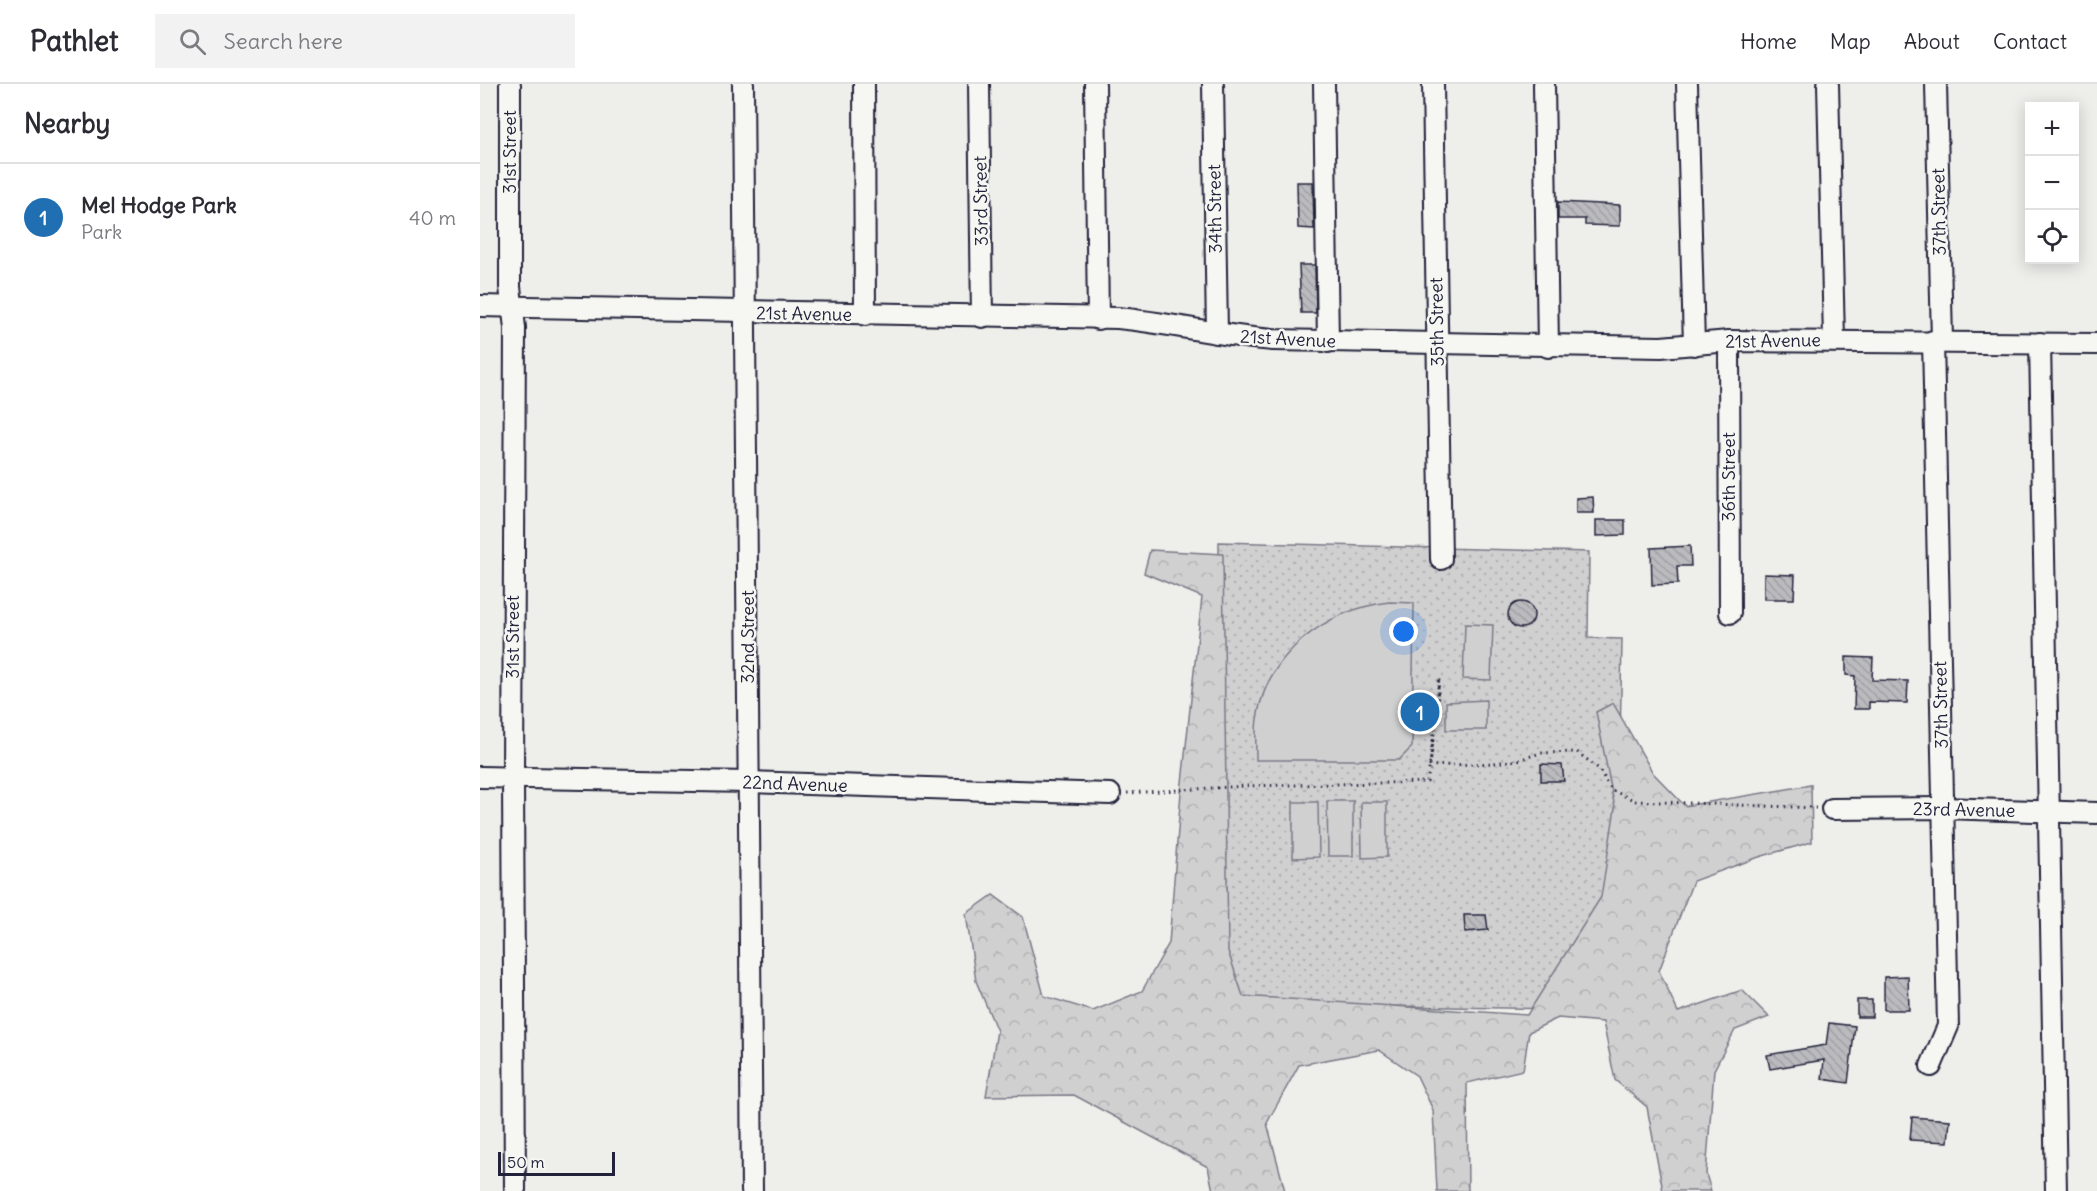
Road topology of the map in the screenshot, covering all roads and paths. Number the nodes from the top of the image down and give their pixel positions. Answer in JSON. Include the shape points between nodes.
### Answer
{"nodes":[{"id":1,"x":510,"y":84,"type":"edge"},
{"id":2,"x":743,"y":84,"type":"edge"},
{"id":3,"x":864,"y":84,"type":"edge"},
{"id":4,"x":979,"y":84,"type":"edge"},
{"id":5,"x":1095,"y":84,"type":"edge"},
{"id":6,"x":1213,"y":84,"type":"edge"},
{"id":7,"x":1324,"y":84,"type":"edge"},
{"id":8,"x":1433,"y":84,"type":"edge"},
{"id":9,"x":1544,"y":84,"type":"edge"},
{"id":10,"x":1687,"y":84,"type":"edge"},
{"id":11,"x":1828,"y":84,"type":"edge"},
{"id":12,"x":1936,"y":84,"type":"edge"},
{"id":13,"x":480,"y":306,"type":"edge"},
{"id":14,"x":512,"y":307,"type":"junction"},
{"id":15,"x":746,"y":312,"type":"junction"},
{"id":16,"x":865,"y":315,"type":"junction"},
{"id":17,"x":982,"y":317,"type":"junction"},
{"id":18,"x":1098,"y":319,"type":"junction"},
{"id":19,"x":1217,"y":333,"type":"junction"},
{"id":20,"x":1729,"y":340,"type":"junction"},
{"id":21,"x":1834,"y":340,"type":"junction"},
{"id":22,"x":1937,"y":341,"type":"junction"},
{"id":23,"x":1328,"y":342,"type":"junction"},
{"id":24,"x":1437,"y":343,"type":"junction"},
{"id":25,"x":2040,"y":343,"type":"junction"},
{"id":26,"x":2097,"y":344,"type":"edge"},
{"id":27,"x":1694,"y":345,"type":"junction"},
{"id":28,"x":1548,"y":346,"type":"junction"},
{"id":29,"x":1441,"y":559,"type":"dead end"},
{"id":30,"x":1730,"y":613,"type":"dead end"},
{"id":31,"x":1430,"y":766,"type":"junction"},
{"id":32,"x":480,"y":777,"type":"edge"},
{"id":33,"x":513,"y":777,"type":"junction"},
{"id":34,"x":749,"y":782,"type":"junction"},
{"id":35,"x":1110,"y":794,"type":"joint"},
{"id":36,"x":1943,"y":808,"type":"junction"},
{"id":37,"x":1832,"y":809,"type":"joint"},
{"id":38,"x":2047,"y":812,"type":"junction"},
{"id":39,"x":2097,"y":813,"type":"edge"},
{"id":40,"x":1932,"y":1066,"type":"dead end"},
{"id":41,"x":515,"y":1191,"type":"edge"},
{"id":42,"x":752,"y":1191,"type":"edge"},
{"id":43,"x":2056,"y":1191,"type":"edge"}],
"edges":[{"from":1,"to":14,"type":"street","name":"31st Street"},
{"from":2,"to":15,"type":"street","name":"32nd Street"},
{"from":3,"to":16,"type":"street"},
{"from":4,"to":17,"type":"street","name":"33rd Street"},
{"from":5,"to":18,"type":"street"},
{"from":6,"to":19,"type":"street","name":"34th Street"},
{"from":7,"to":23,"type":"street"},
{"from":8,"to":24,"type":"street","name":"35th Street"},
{"from":9,"to":28,"type":"street"},
{"from":10,"to":27,"type":"street"},
{"from":11,"to":21,"type":"street"},
{"from":12,"to":22,"type":"street","name":"37th Street"},
{"from":13,"to":14,"type":"street","name":"21st Avenue"},
{"from":14,"to":15,"type":"street","name":"21st Avenue"},
{"from":14,"to":33,"type":"street","name":"31st Street"},
{"from":15,"to":16,"type":"street","name":"21st Avenue"},
{"from":15,"to":34,"type":"street","name":"32nd Street"},
{"from":16,"to":17,"type":"street","name":"21st Avenue"},
{"from":17,"to":18,"type":"street","name":"21st Avenue"},
{"from":18,"to":19,"type":"street","name":"21st Avenue","via":[[1177,324]]},
{"from":19,"to":23,"type":"street","name":"21st Avenue","via":[[1262,340]]},
{"from":20,"to":21,"type":"street","name":"21st Avenue"},
{"from":20,"to":27,"type":"street","name":"21st Avenue"},
{"from":20,"to":30,"type":"street","name":"36th Street"},
{"from":21,"to":22,"type":"street","name":"21st Avenue"},
{"from":22,"to":25,"type":"street","name":"21st Avenue"},
{"from":22,"to":36,"type":"street","name":"37th Street"},
{"from":23,"to":24,"type":"street","name":"21st Avenue"},
{"from":24,"to":28,"type":"street","name":"21st Avenue"},
{"from":24,"to":29,"type":"street","name":"35th Street"},
{"from":25,"to":26,"type":"street","name":"21st Avenue"},
{"from":25,"to":38,"type":"street"},
{"from":27,"to":28,"type":"street","name":"21st Avenue"},
{"from":31,"to":31,"type":"path","via":[[1437,724],[1438,678],[1434,722]]},
{"from":31,"to":35,"type":"path","via":[[1427,782]]},
{"from":31,"to":37,"type":"path","via":[[1577,752],[1599,770],[1611,790],[1636,801]]},
{"from":32,"to":33,"type":"street","name":"22nd Avenue"},
{"from":33,"to":34,"type":"street","name":"22nd Avenue"},
{"from":33,"to":41,"type":"street","name":"31st Street"},
{"from":34,"to":35,"type":"street","name":"22nd Avenue"},
{"from":34,"to":42,"type":"street","name":"32nd Street"},
{"from":36,"to":37,"type":"street","name":"23rd Avenue"},
{"from":36,"to":38,"type":"street","name":"23rd Avenue"},
{"from":36,"to":40,"type":"street","name":"37th Street","via":[[1948,1026]]},
{"from":38,"to":39,"type":"street","name":"23rd Avenue"},
{"from":38,"to":43,"type":"street"}]}
